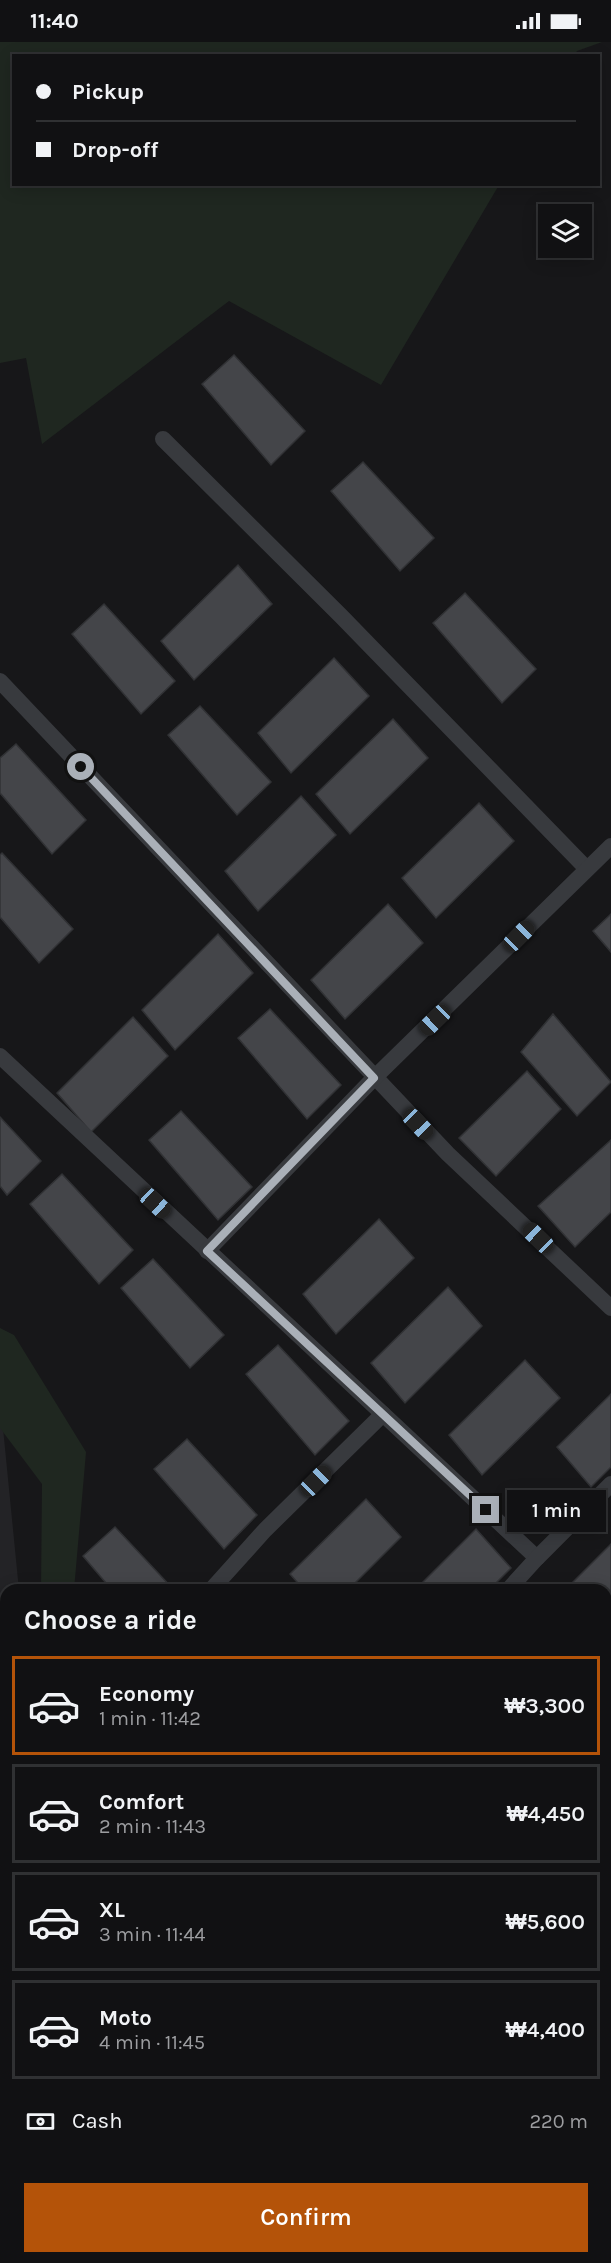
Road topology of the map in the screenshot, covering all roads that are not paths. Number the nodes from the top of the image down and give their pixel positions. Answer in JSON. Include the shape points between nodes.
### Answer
{"nodes":[{"id":1,"x":163,"y":439,"type":"dead end"},
{"id":2,"x":0,"y":681,"type":"edge"},
{"id":3,"x":611,"y":846,"type":"edge"},
{"id":4,"x":587,"y":869,"type":"junction"},
{"id":5,"x":0,"y":1056,"type":"edge"},
{"id":6,"x":374,"y":1078,"type":"junction"},
{"id":7,"x":207,"y":1251,"type":"junction"},
{"id":8,"x":611,"y":1308,"type":"edge"},
{"id":9,"x":383,"y":1414,"type":"junction"},
{"id":10,"x":611,"y":1484,"type":"edge"},
{"id":11,"x":537,"y":1558,"type":"junction"},
{"id":12,"x":216,"y":1584,"type":"edge"},
{"id":13,"x":513,"y":1584,"type":"edge"}],
"edges":[{"from":1,"to":4,"type":"lane"},
{"from":2,"to":6,"type":"lane"},
{"from":3,"to":4,"type":"lane"},
{"from":4,"to":6,"type":"lane"},
{"from":5,"to":7,"type":"lane"},
{"from":6,"to":7,"type":"lane"},
{"from":6,"to":8,"type":"lane","via":[[448,1154]]},
{"from":7,"to":9,"type":"lane"},
{"from":9,"to":11,"type":"lane"},
{"from":9,"to":12,"type":"lane","via":[[265,1530]]},
{"from":10,"to":11,"type":"lane"},
{"from":11,"to":13,"type":"lane"}]}
